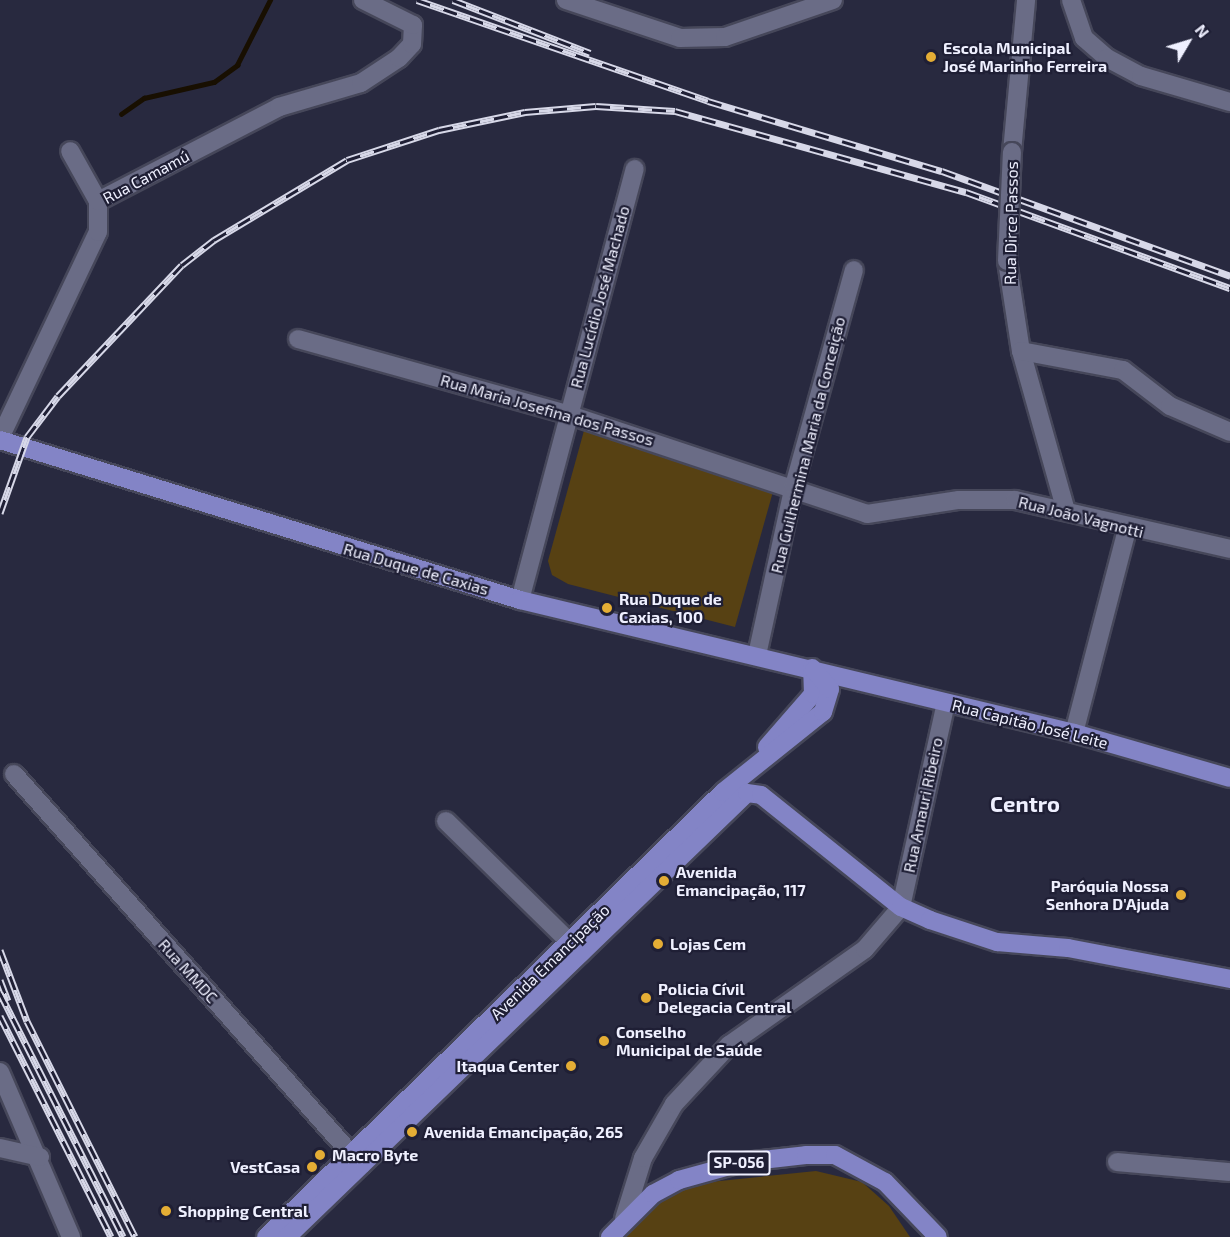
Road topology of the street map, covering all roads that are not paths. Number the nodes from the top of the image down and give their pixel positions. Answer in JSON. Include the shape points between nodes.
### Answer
{"nodes":[{"id":1,"x":363,"y":0,"type":"edge"},
{"id":2,"x":566,"y":0,"type":"edge"},
{"id":3,"x":832,"y":0,"type":"edge"},
{"id":4,"x":1026,"y":0,"type":"edge"},
{"id":5,"x":1071,"y":0,"type":"edge"},
{"id":6,"x":1230,"y":102,"type":"edge"},
{"id":7,"x":70,"y":151,"type":"dead end"},
{"id":8,"x":635,"y":169,"type":"dead end"},
{"id":9,"x":98,"y":201,"type":"junction"},
{"id":10,"x":854,"y":270,"type":"dead end"},
{"id":11,"x":298,"y":339,"type":"dead end"},
{"id":12,"x":1021,"y":351,"type":"junction"},
{"id":13,"x":567,"y":414,"type":"junction"},
{"id":14,"x":1230,"y":432,"type":"edge"},
{"id":15,"x":0,"y":439,"type":"edge"},
{"id":16,"x":794,"y":486,"type":"junction"},
{"id":17,"x":1066,"y":511,"type":"junction"},
{"id":18,"x":1127,"y":530,"type":"junction"},
{"id":19,"x":1230,"y":549,"type":"edge"},
{"id":20,"x":520,"y":600,"type":"junction"},
{"id":21,"x":757,"y":655,"type":"junction"},
{"id":22,"x":812,"y":668,"type":"junction"},
{"id":23,"x":859,"y":681,"type":"junction"},
{"id":24,"x":830,"y":689,"type":"junction"},
{"id":25,"x":946,"y":703,"type":"junction"},
{"id":26,"x":801,"y":732,"type":"junction"},
{"id":27,"x":1074,"y":733,"type":"junction"},
{"id":28,"x":745,"y":773,"type":"junction"},
{"id":29,"x":14,"y":774,"type":"dead end"},
{"id":30,"x":1230,"y":778,"type":"edge"},
{"id":31,"x":761,"y":795,"type":"junction"},
{"id":32,"x":446,"y":821,"type":"dead end"},
{"id":33,"x":901,"y":907,"type":"junction"},
{"id":34,"x":576,"y":948,"type":"junction"},
{"id":35,"x":1230,"y":979,"type":"edge"},
{"id":36,"x":0,"y":1072,"type":"edge"},
{"id":37,"x":0,"y":1148,"type":"edge"},
{"id":38,"x":40,"y":1157,"type":"junction"},
{"id":39,"x":358,"y":1162,"type":"junction"},
{"id":40,"x":1117,"y":1162,"type":"dead end"},
{"id":41,"x":1230,"y":1172,"type":"edge"},
{"id":42,"x":885,"y":1182,"type":"junction"},
{"id":43,"x":914,"y":1207,"type":"junction"},
{"id":44,"x":624,"y":1219,"type":"junction"},
{"id":45,"x":71,"y":1237,"type":"edge"},
{"id":46,"x":266,"y":1237,"type":"edge"},
{"id":47,"x":286,"y":1237,"type":"edge"},
{"id":48,"x":610,"y":1237,"type":"edge"},
{"id":49,"x":920,"y":1237,"type":"edge"},
{"id":50,"x":938,"y":1237,"type":"edge"},
{"id":51,"x":954,"y":1237,"type":"edge"}],
"edges":[{"from":1,"to":9,"type":"street","name":"Rua Camamú","via":[[405,18],[416,33],[407,52],[361,83],[279,106]]},
{"from":2,"to":3,"type":"street","via":[[680,38],[725,37]]},
{"from":4,"to":12,"type":"street","name":"Rua Dirce Passos","bridge":true,"via":[[1007,261]]},
{"from":5,"to":6,"type":"street","via":[[1084,38],[1107,58],[1141,76]]},
{"from":7,"to":9,"type":"street"},
{"from":8,"to":13,"type":"street","name":"Rua Lucídio José Machado"},
{"from":9,"to":15,"type":"street","name":"Rua Camamú","via":[[98,232],[90,254]]},
{"from":10,"to":16,"type":"street","name":"Rua Guilhermina Maria da Conceição"},
{"from":11,"to":13,"type":"street","name":"Rua Maria Josefina dos Passos"},
{"from":12,"to":14,"type":"street","via":[[1123,370],[1170,406]]},
{"from":12,"to":17,"type":"street","name":"Rua Dirce Passos"},
{"from":13,"to":16,"type":"street","name":"Rua Maria Josefina dos Passos"},
{"from":13,"to":20,"type":"street","name":"Rua Lucídio José Machado"},
{"from":15,"to":20,"type":"main road","name":"Rua Duque de Caxias"},
{"from":16,"to":17,"type":"street","name":"Rua João Vagnotti","via":[[867,514],[988,498]]},
{"from":16,"to":21,"type":"street","name":"Rua Guilhermina Maria da Conceição"},
{"from":17,"to":18,"type":"street","name":"Rua João Vagnotti"},
{"from":18,"to":19,"type":"street","name":"Rua João Vagnotti"},
{"from":18,"to":27,"type":"street"},
{"from":20,"to":21,"type":"main road","name":"Rua Duque de Caxias"},
{"from":21,"to":22,"type":"main road","name":"Rua Duque de Caxias"},
{"from":22,"to":23,"type":"main road","name":"Rua Duque de Caxias"},
{"from":22,"to":24,"type":"main road"},
{"from":22,"to":28,"type":"main road","via":[[813,694]]},
{"from":23,"to":24,"type":"main road","name":"Rua Capitão José Leite"},
{"from":23,"to":25,"type":"main road","name":"Rua Capitão José Leite"},
{"from":24,"to":26,"type":"main road","name":"Avenida Emancipação","via":[[823,712]]},
{"from":25,"to":27,"type":"main road","name":"Rua Capitão José Leite"},
{"from":25,"to":33,"type":"street","name":"Rua Amauri Ribeiro"},
{"from":26,"to":28,"type":"main road","name":"Avenida Emancipação"},
{"from":26,"to":31,"type":"main road","via":[[761,775]]},
{"from":27,"to":30,"type":"main road","name":"Rua Capitão José Leite"},
{"from":28,"to":34,"type":"main road","name":"Avenida Emancipação"},
{"from":29,"to":39,"type":"street","name":"Rua MMDC"},
{"from":31,"to":33,"type":"main road"},
{"from":31,"to":34,"type":"main road","name":"Avenida Emancipação","via":[[747,793],[734,801]]},
{"from":32,"to":34,"type":"street"},
{"from":33,"to":35,"type":"main road","via":[[997,942],[1068,948]]},
{"from":33,"to":44,"type":"street","via":[[865,949],[729,1045],[674,1104],[643,1158]]},
{"from":34,"to":39,"type":"main road","name":"Avenida Emancipação"},
{"from":36,"to":38,"type":"street"},
{"from":37,"to":38,"type":"street"},
{"from":38,"to":45,"type":"street"},
{"from":39,"to":46,"type":"main road","name":"Avenida Emancipação"},
{"from":39,"to":47,"type":"main road","name":"Avenida Emancipação"},
{"from":40,"to":41,"type":"street"},
{"from":42,"to":43,"type":"main road","number":"SP-056"},
{"from":42,"to":44,"type":"main road","number":"SP-056","via":[[835,1155],[744,1162],[679,1180]]},
{"from":42,"to":49,"type":"main road"},
{"from":43,"to":50,"type":"main road"},
{"from":43,"to":51,"type":"main road","number":"SP-056"},
{"from":44,"to":48,"type":"main road","number":"SP-056"}]}
